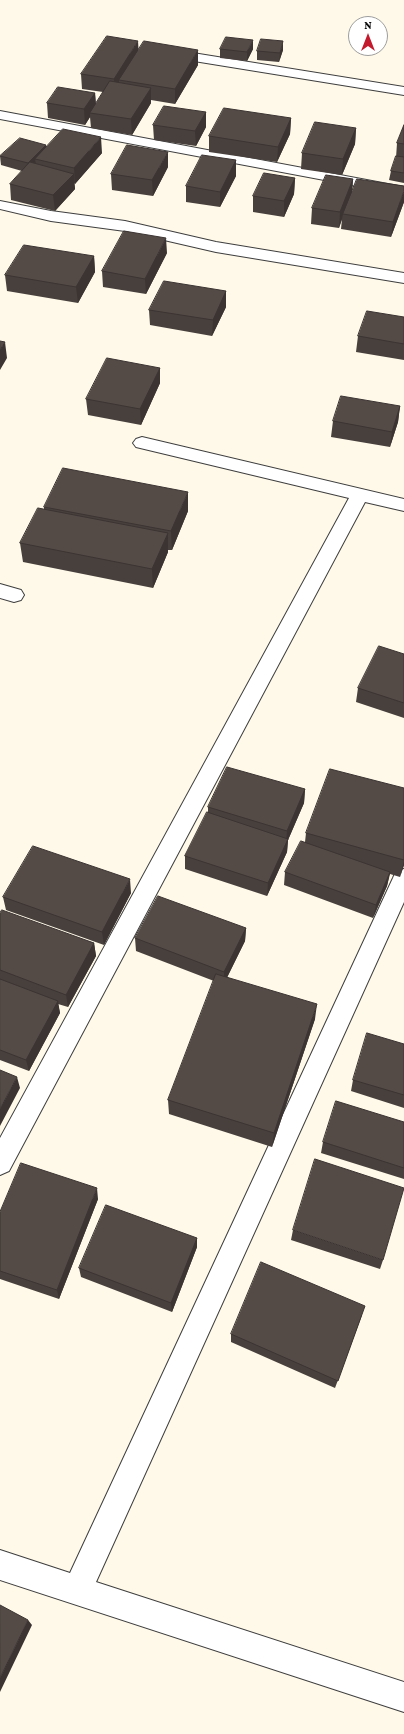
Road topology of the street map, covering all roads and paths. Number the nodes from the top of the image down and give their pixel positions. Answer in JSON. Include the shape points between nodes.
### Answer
{"nodes":[{"id":1,"x":158,"y":51,"type":"edge"},
{"id":2,"x":404,"y":91,"type":"edge"},
{"id":3,"x":0,"y":115,"type":"edge"},
{"id":4,"x":404,"y":191,"type":"edge"},
{"id":5,"x":0,"y":205,"type":"edge"},
{"id":6,"x":404,"y":278,"type":"edge"},
{"id":7,"x":142,"y":443,"type":"dead end"},
{"id":8,"x":360,"y":495,"type":"junction"},
{"id":9,"x":404,"y":505,"type":"edge"},
{"id":10,"x":404,"y":878,"type":"edge"},
{"id":11,"x":0,"y":1163,"type":"edge"},
{"id":12,"x":0,"y":1565,"type":"edge"},
{"id":13,"x":77,"y":1590,"type":"junction"},
{"id":14,"x":404,"y":1697,"type":"edge"}],
"edges":[{"from":1,"to":2,"type":"street"},
{"from":3,"to":4,"type":"street"},
{"from":5,"to":6,"type":"street","via":[[51,216],[125,226],[216,247]]},
{"from":7,"to":8,"type":"street"},
{"from":8,"to":9,"type":"street"},
{"from":8,"to":11,"type":"street"},
{"from":10,"to":13,"type":"street"},
{"from":12,"to":13,"type":"street"},
{"from":13,"to":14,"type":"street"}]}
